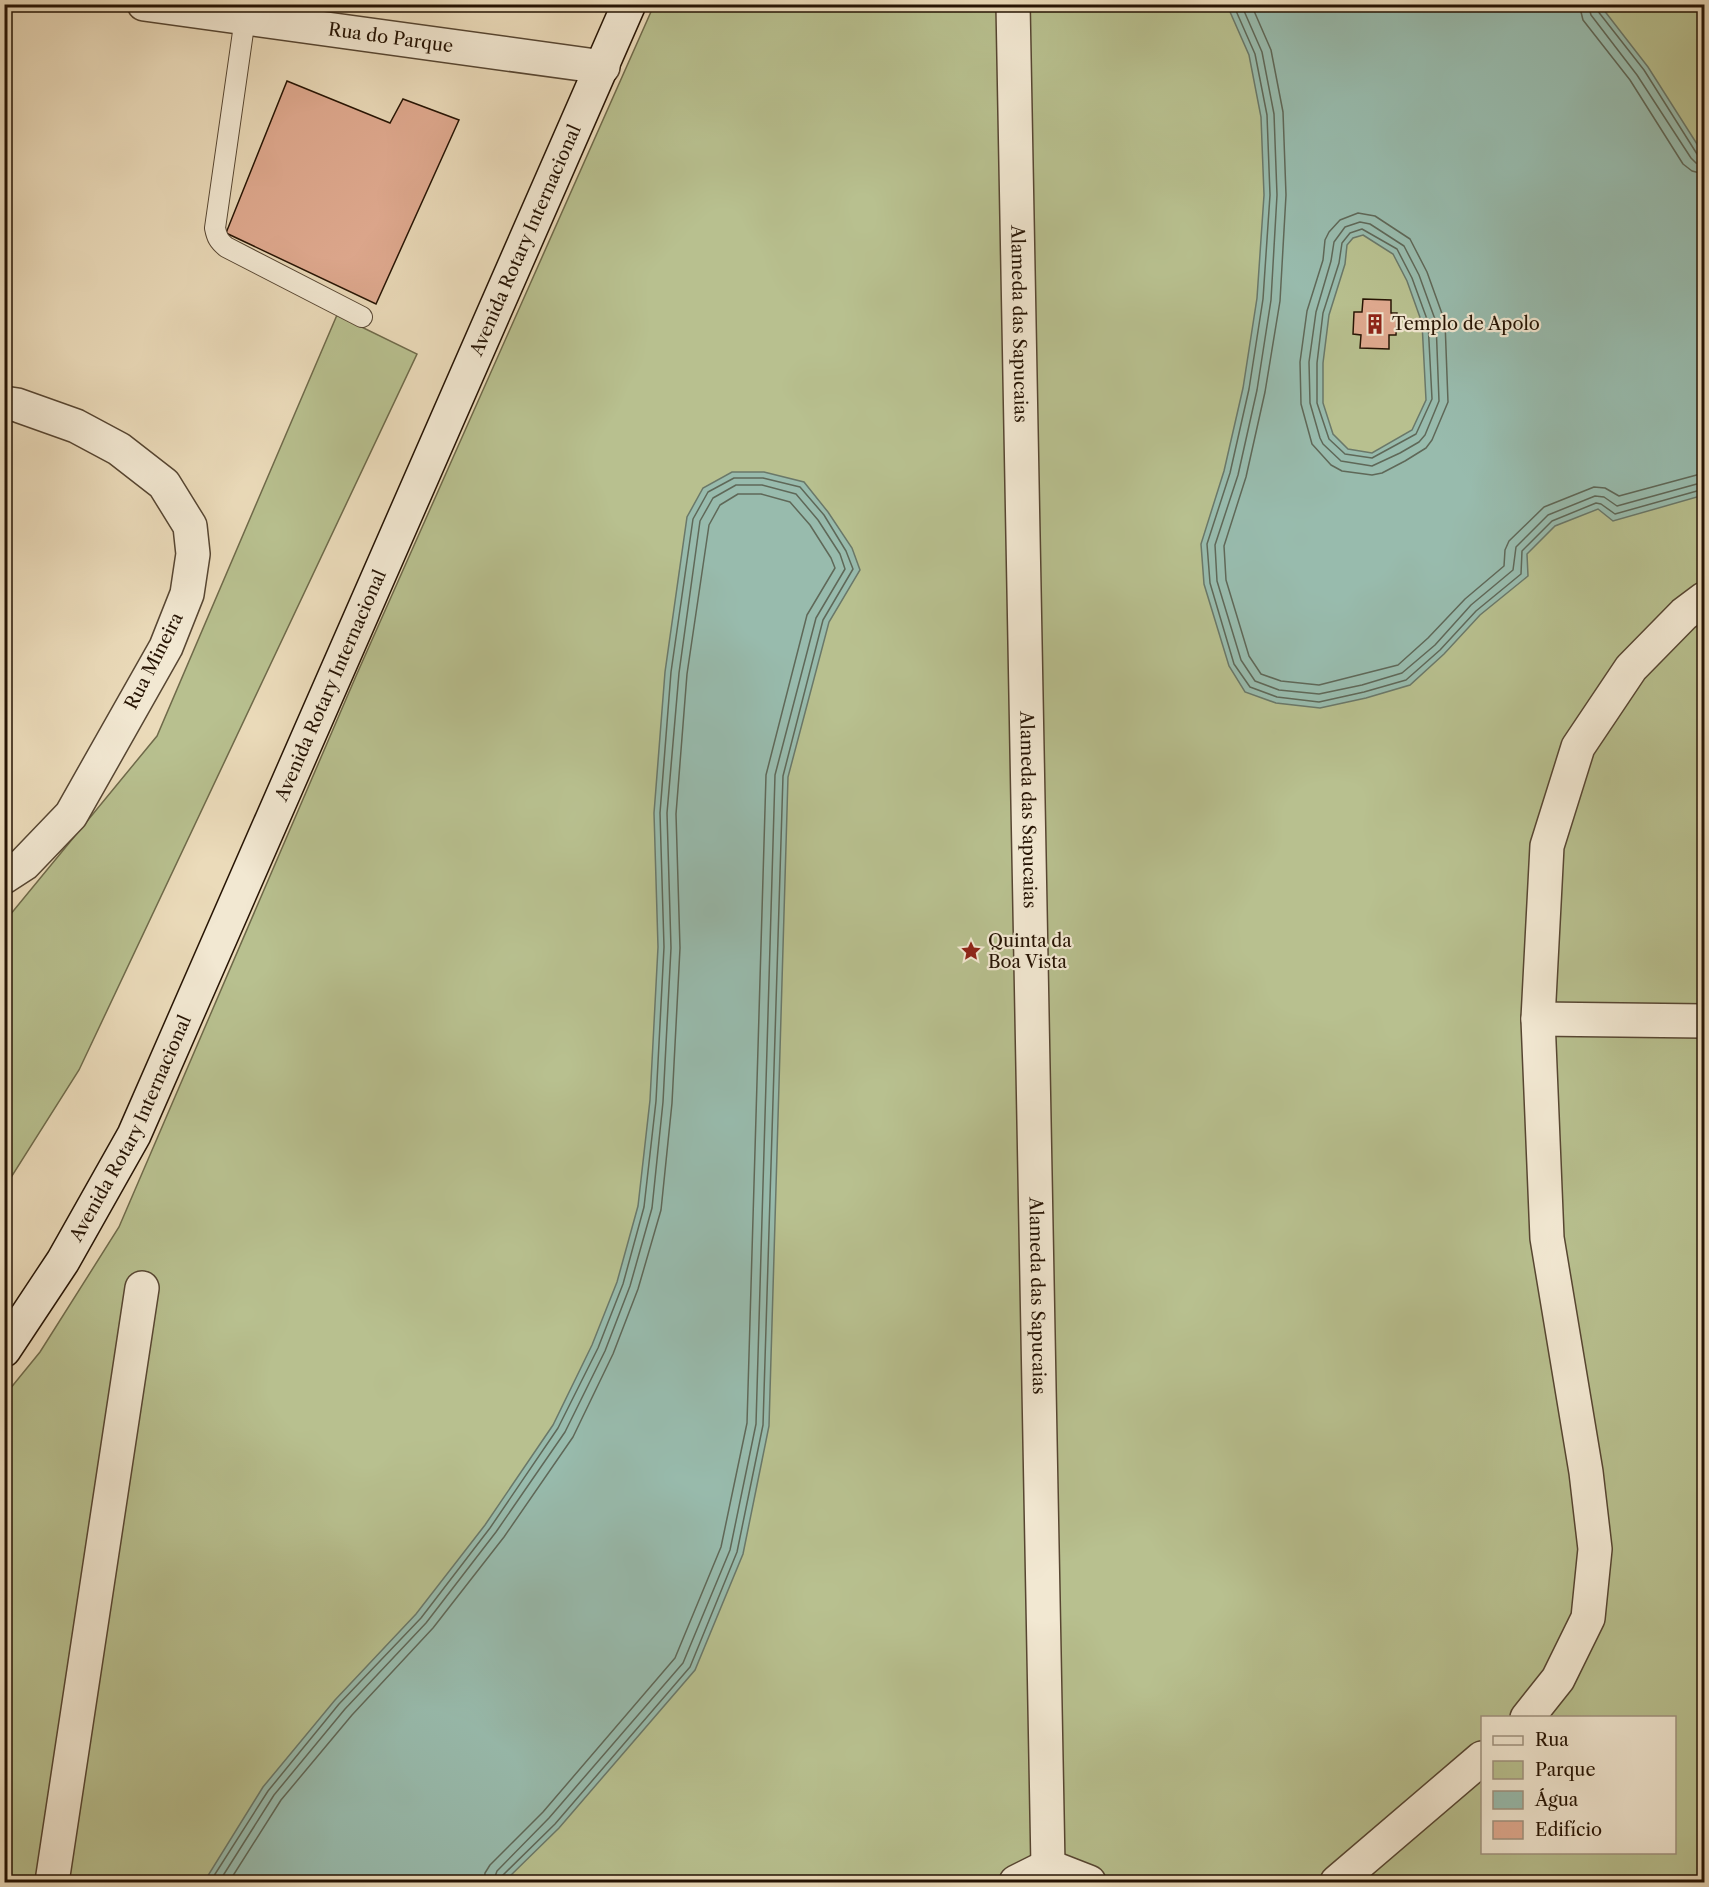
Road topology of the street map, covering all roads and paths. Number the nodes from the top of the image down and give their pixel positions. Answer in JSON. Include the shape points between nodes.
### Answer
{"nodes":[{"id":1,"x":144,"y":4,"type":"edge"},
{"id":2,"x":629,"y":4,"type":"edge"},
{"id":3,"x":1013,"y":4,"type":"edge"},
{"id":4,"x":280,"y":14,"type":"edge"},
{"id":5,"x":245,"y":18,"type":"junction"},
{"id":6,"x":603,"y":67,"type":"junction"},
{"id":7,"x":362,"y":317,"type":"dead end"},
{"id":8,"x":4,"y":403,"type":"edge"},
{"id":9,"x":1704,"y":599,"type":"edge"},
{"id":10,"x":4,"y":877,"type":"edge"},
{"id":11,"x":1538,"y":1019,"type":"junction"},
{"id":12,"x":1704,"y":1021,"type":"edge"},
{"id":13,"x":142,"y":1288,"type":"dead end"},
{"id":14,"x":4,"y":1350,"type":"edge"},
{"id":15,"x":1529,"y":1716,"type":"edge"},
{"id":16,"x":1481,"y":1759,"type":"edge"},
{"id":17,"x":1048,"y":1866,"type":"junction"},
{"id":18,"x":52,"y":1882,"type":"edge"},
{"id":19,"x":1016,"y":1882,"type":"edge"},
{"id":20,"x":1089,"y":1882,"type":"edge"},
{"id":21,"x":1337,"y":1882,"type":"edge"}],
"edges":[{"from":1,"to":5,"type":"street","name":"Rua do Parque"},
{"from":2,"to":6,"type":"street","name":"Avenida Rotary Internacional"},
{"from":3,"to":17,"type":"street","name":"Alameda das Sapucaias"},
{"from":4,"to":5,"type":"street","name":"Rua do Parque"},
{"from":4,"to":6,"type":"street","name":"Rua do Parque"},
{"from":5,"to":7,"type":"lane","via":[[216,236],[226,248]]},
{"from":6,"to":14,"type":"street","name":"Avenida Rotary Internacional","via":[[134,1135],[63,1261]]},
{"from":8,"to":10,"type":"street","name":"Rua Mineira","via":[[76,426],[119,449],[164,484],[190,526],[193,554],[187,594],[166,647],[71,815],[24,864]]},
{"from":9,"to":11,"type":"street","via":[[1631,668],[1578,747],[1547,846]]},
{"from":11,"to":12,"type":"street"},
{"from":11,"to":15,"type":"street","via":[[1547,1238],[1595,1550],[1588,1618],[1558,1679]]},
{"from":13,"to":18,"type":"street"},
{"from":16,"to":21,"type":"street"},
{"from":17,"to":19,"type":"street"},
{"from":17,"to":20,"type":"street"}]}
